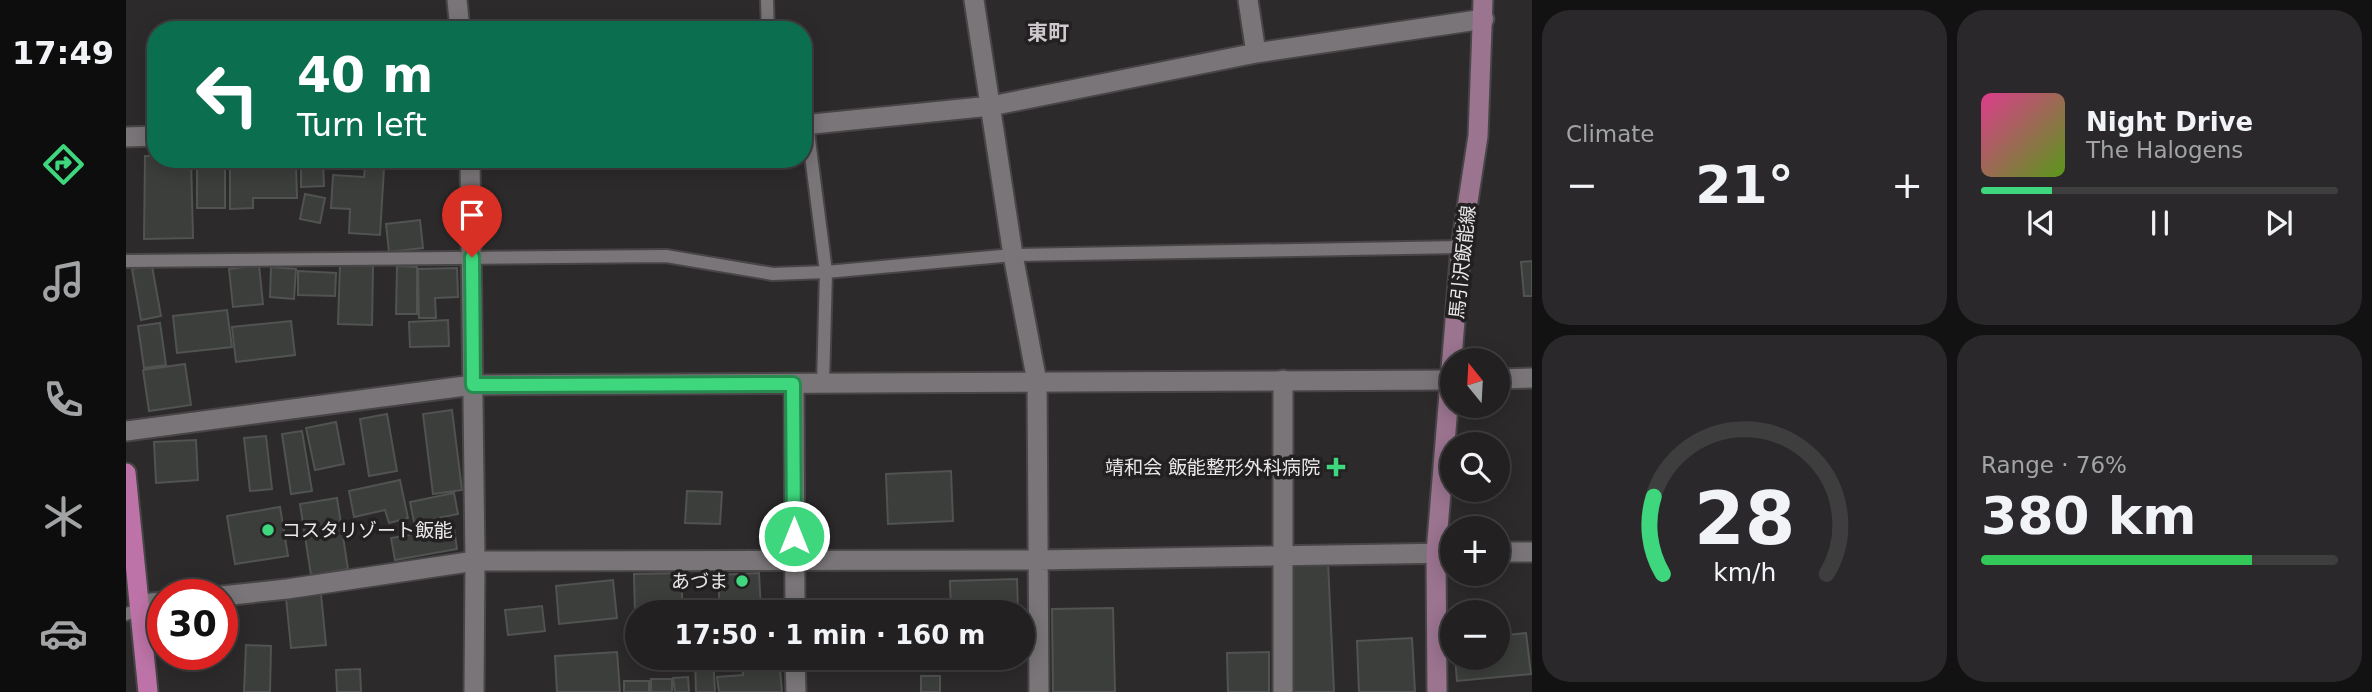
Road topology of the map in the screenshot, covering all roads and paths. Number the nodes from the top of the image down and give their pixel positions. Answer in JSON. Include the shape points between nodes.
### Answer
{"nodes":[{"id":1,"x":457,"y":0,"type":"edge"},
{"id":2,"x":766,"y":0,"type":"edge"},
{"id":3,"x":974,"y":0,"type":"edge"},
{"id":4,"x":1248,"y":0,"type":"edge"},
{"id":5,"x":1484,"y":9,"type":"edge"},
{"id":6,"x":459,"y":21,"type":"edge"},
{"id":7,"x":767,"y":21,"type":"edge"},
{"id":8,"x":1256,"y":53,"type":"junction"},
{"id":9,"x":991,"y":106,"type":"junction"},
{"id":10,"x":812,"y":123,"type":"edge"},
{"id":11,"x":147,"y":136,"type":"edge"},
{"id":12,"x":126,"y":137,"type":"edge"},
{"id":13,"x":470,"y":168,"type":"edge"},
{"id":14,"x":811,"y":168,"type":"edge"},
{"id":15,"x":1461,"y":247,"type":"junction"},
{"id":16,"x":1013,"y":255,"type":"junction"},
{"id":17,"x":472,"y":257,"type":"junction"},
{"id":18,"x":126,"y":261,"type":"edge"},
{"id":19,"x":826,"y":272,"type":"junction"},
{"id":20,"x":1453,"y":348,"type":"edge"},
{"id":21,"x":1532,"y":378,"type":"edge"},
{"id":22,"x":1510,"y":379,"type":"edge"},
{"id":23,"x":1283,"y":380,"type":"junction"},
{"id":24,"x":1440,"y":380,"type":"edge"},
{"id":25,"x":1037,"y":382,"type":"junction"},
{"id":26,"x":823,"y":383,"type":"junction"},
{"id":27,"x":793,"y":384,"type":"junction"},
{"id":28,"x":473,"y":385,"type":"junction"},
{"id":29,"x":1449,"y":418,"type":"edge"},
{"id":30,"x":126,"y":432,"type":"edge"},
{"id":31,"x":126,"y":472,"type":"edge"},
{"id":32,"x":1445,"y":516,"type":"edge"},
{"id":33,"x":1510,"y":552,"type":"edge"},
{"id":34,"x":1532,"y":552,"type":"edge"},
{"id":35,"x":1440,"y":553,"type":"edge"},
{"id":36,"x":1284,"y":556,"type":"junction"},
{"id":37,"x":1038,"y":560,"type":"junction"},
{"id":38,"x":475,"y":561,"type":"junction"},
{"id":39,"x":794,"y":561,"type":"junction"},
{"id":40,"x":1442,"y":586,"type":"edge"},
{"id":41,"x":238,"y":594,"type":"edge"},
{"id":42,"x":795,"y":600,"type":"edge"},
{"id":43,"x":135,"y":609,"type":"edge"},
{"id":44,"x":795,"y":670,"type":"edge"},
{"id":45,"x":148,"y":692,"type":"edge"},
{"id":46,"x":474,"y":692,"type":"edge"},
{"id":47,"x":796,"y":692,"type":"edge"},
{"id":48,"x":1039,"y":692,"type":"edge"},
{"id":49,"x":1283,"y":692,"type":"edge"},
{"id":50,"x":1437,"y":692,"type":"edge"}],
"edges":[{"from":1,"to":6,"type":"street"},
{"from":2,"to":7,"type":"lane"},
{"from":3,"to":9,"type":"street"},
{"from":4,"to":8,"type":"street"},
{"from":5,"to":8,"type":"street"},
{"from":5,"to":15,"type":"main road","name":"馬引沢飯能線","via":[[1478,136]]},
{"from":8,"to":9,"type":"street"},
{"from":9,"to":10,"type":"street"},
{"from":9,"to":16,"type":"street"},
{"from":11,"to":12,"type":"street"},
{"from":13,"to":17,"type":"street"},
{"from":14,"to":19,"type":"lane"},
{"from":15,"to":16,"type":"lane"},
{"from":15,"to":20,"type":"main road","name":"馬引沢飯能線"},
{"from":16,"to":19,"type":"lane"},
{"from":16,"to":25,"type":"street"},
{"from":17,"to":18,"type":"lane"},
{"from":17,"to":19,"type":"lane","via":[[666,256],[773,274]]},
{"from":17,"to":28,"type":"street"},
{"from":19,"to":26,"type":"lane"},
{"from":21,"to":22,"type":"street"},
{"from":23,"to":24,"type":"street"},
{"from":23,"to":25,"type":"street"},
{"from":23,"to":36,"type":"street"},
{"from":25,"to":26,"type":"street"},
{"from":25,"to":37,"type":"street"},
{"from":26,"to":27,"type":"street"},
{"from":27,"to":28,"type":"street"},
{"from":27,"to":39,"type":"street"},
{"from":28,"to":30,"type":"street"},
{"from":28,"to":38,"type":"street"},
{"from":29,"to":32,"type":"main road","name":"馬引沢飯能線"},
{"from":31,"to":43,"type":"main road"},
{"from":33,"to":34,"type":"street"},
{"from":35,"to":36,"type":"street"},
{"from":36,"to":37,"type":"street"},
{"from":36,"to":49,"type":"street"},
{"from":37,"to":39,"type":"street"},
{"from":37,"to":48,"type":"street"},
{"from":38,"to":39,"type":"street"},
{"from":38,"to":41,"type":"street"},
{"from":38,"to":46,"type":"street"},
{"from":39,"to":42,"type":"street"},
{"from":40,"to":50,"type":"main road","name":"馬引沢飯能線"},
{"from":43,"to":45,"type":"main road"},
{"from":44,"to":47,"type":"street"}]}
